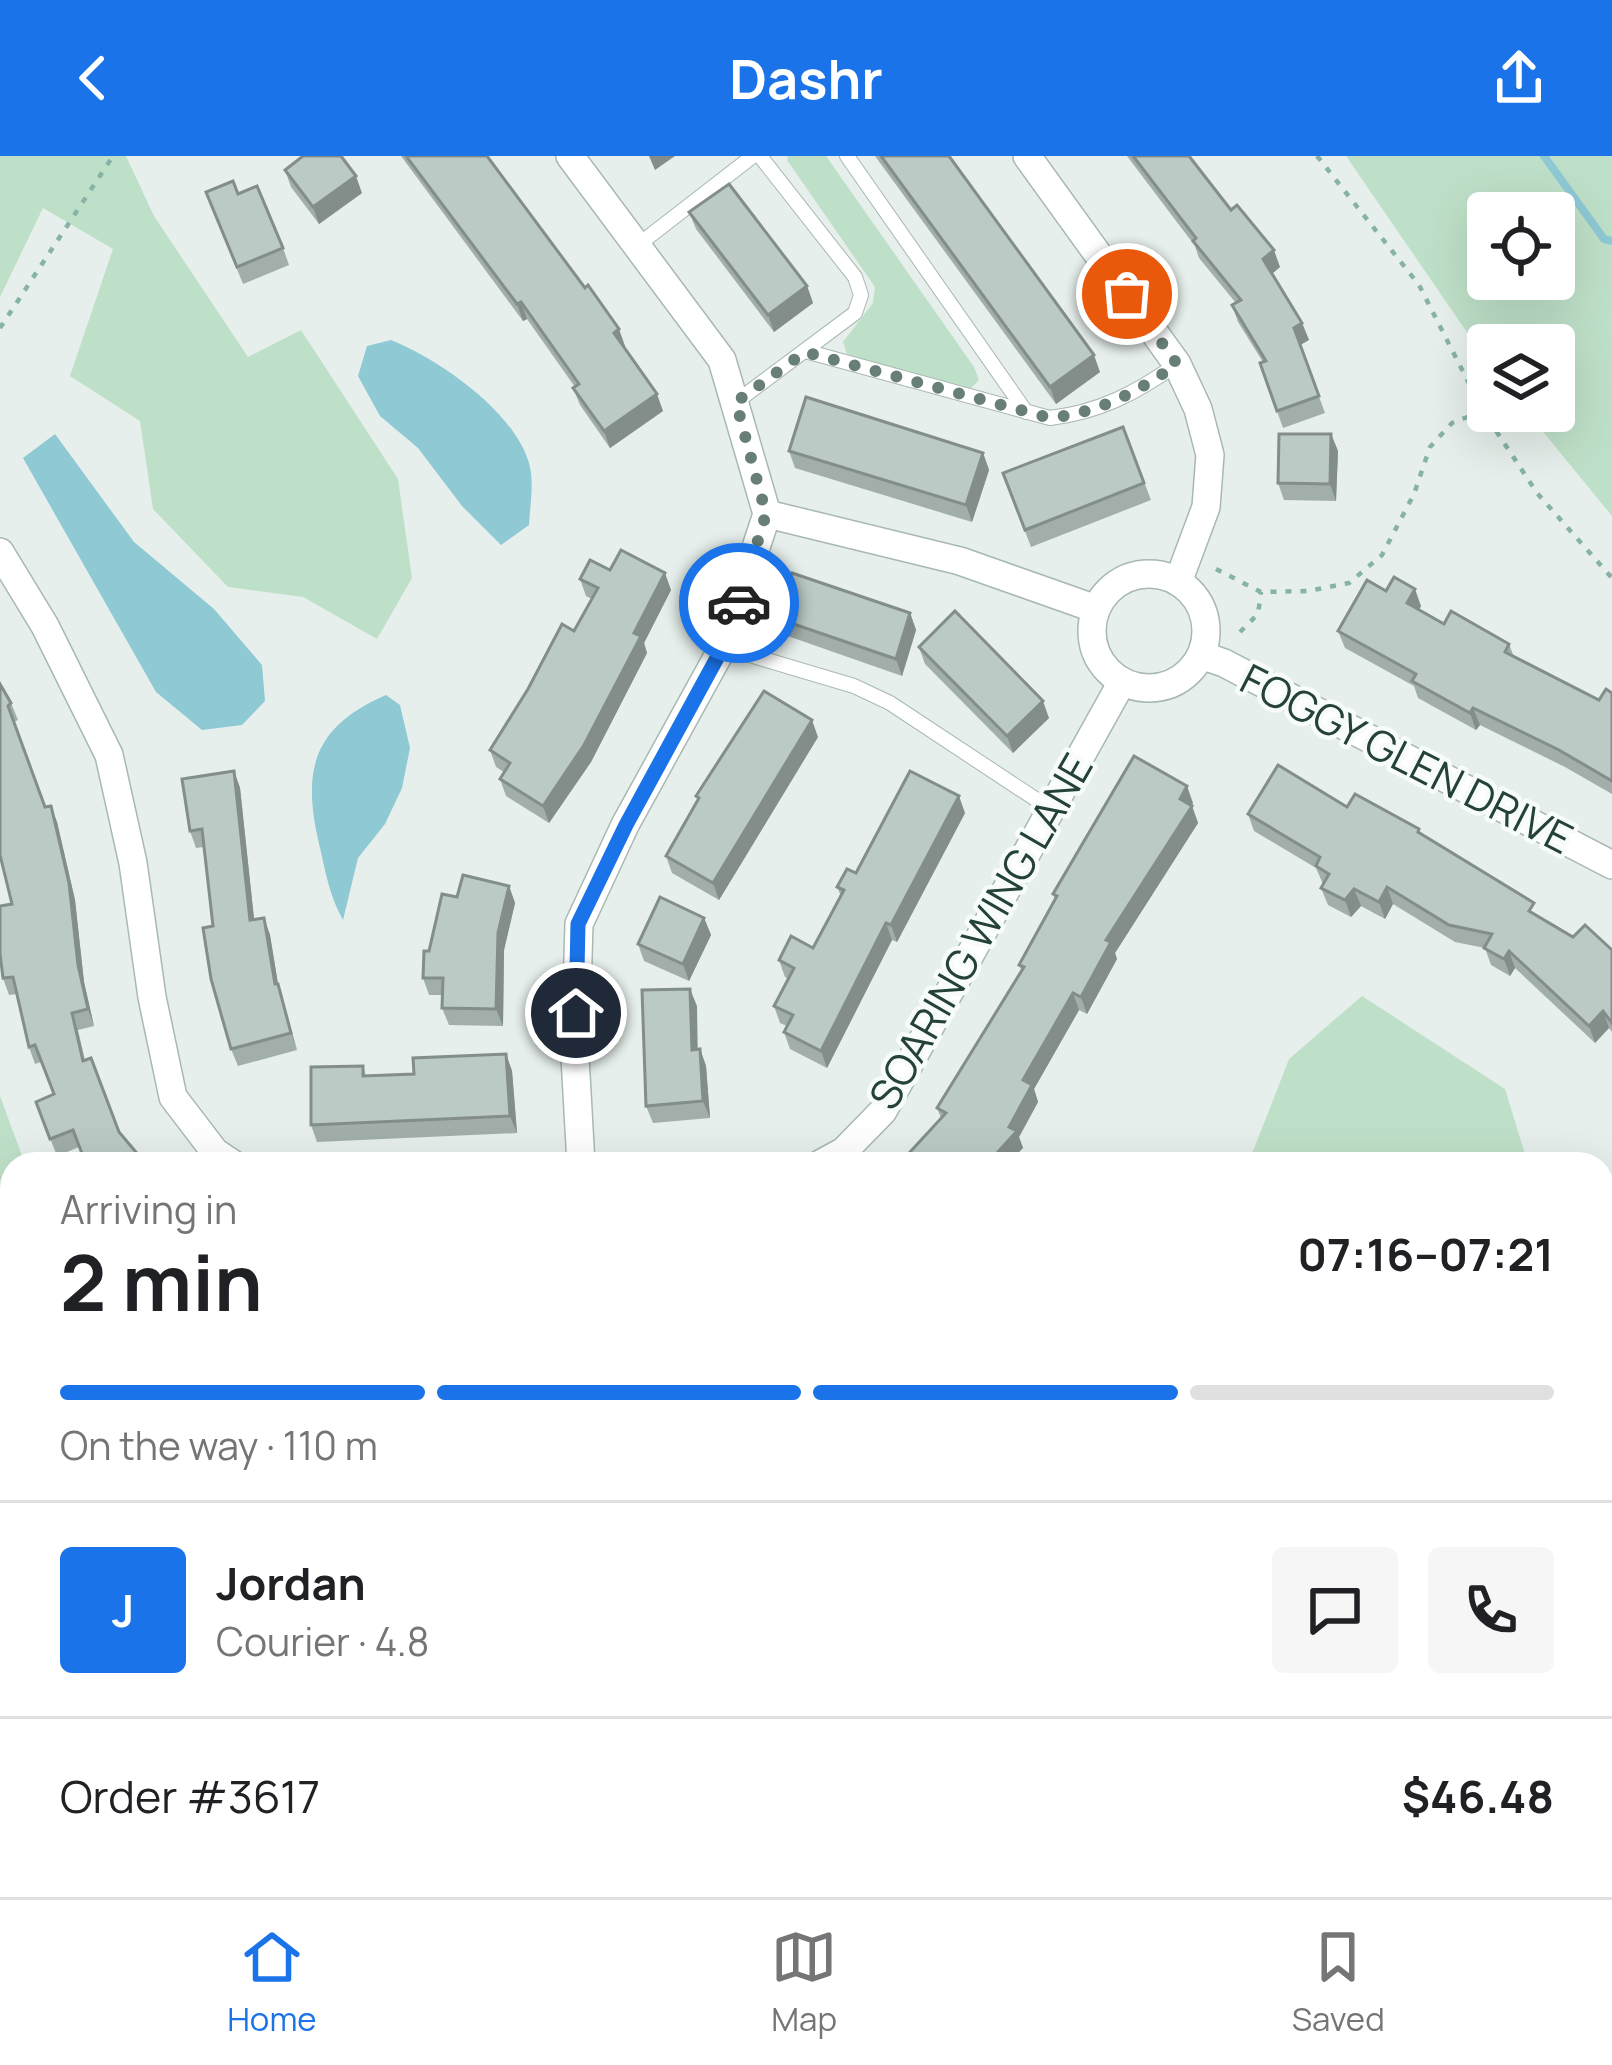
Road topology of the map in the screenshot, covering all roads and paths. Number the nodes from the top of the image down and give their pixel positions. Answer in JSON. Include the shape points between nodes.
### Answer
{"nodes":[{"id":1,"x":113,"y":156,"type":"edge"},
{"id":2,"x":570,"y":156,"type":"edge"},
{"id":3,"x":757,"y":156,"type":"edge"},
{"id":4,"x":847,"y":156,"type":"edge"},
{"id":5,"x":1027,"y":156,"type":"edge"},
{"id":6,"x":1317,"y":156,"type":"edge"},
{"id":7,"x":638,"y":245,"type":"junction"},
{"id":8,"x":0,"y":328,"type":"edge"},
{"id":9,"x":805,"y":352,"type":"junction"},
{"id":10,"x":1177,"y":364,"type":"junction"},
{"id":11,"x":1467,"y":379,"type":"edge"},
{"id":12,"x":736,"y":402,"type":"junction"},
{"id":13,"x":1026,"y":412,"type":"junction"},
{"id":14,"x":1467,"y":417,"type":"edge"},
{"id":15,"x":1497,"y":432,"type":"edge"},
{"id":16,"x":766,"y":514,"type":"junction"},
{"id":17,"x":0,"y":552,"type":"edge"},
{"id":18,"x":1216,"y":569,"type":"dead end"},
{"id":19,"x":1612,"y":578,"type":"edge"},
{"id":20,"x":1178,"y":582,"type":"junction"},
{"id":21,"x":1261,"y":592,"type":"junction"},
{"id":22,"x":1096,"y":609,"type":"junction"},
{"id":23,"x":1240,"y":632,"type":"dead end"},
{"id":24,"x":723,"y":647,"type":"junction"},
{"id":25,"x":1201,"y":655,"type":"junction"},
{"id":26,"x":1122,"y":682,"type":"junction"},
{"id":27,"x":1052,"y":810,"type":"junction"},
{"id":28,"x":1612,"y":865,"type":"edge"},
{"id":29,"x":215,"y":1152,"type":"edge"},
{"id":30,"x":580,"y":1152,"type":"edge"},
{"id":31,"x":842,"y":1152,"type":"edge"}],
"edges":[{"from":1,"to":8,"type":"path"},
{"from":2,"to":7,"type":"street"},
{"from":3,"to":7,"type":"lane"},
{"from":3,"to":9,"type":"lane","via":[[861,295],[855,313]]},
{"from":4,"to":13,"type":"lane"},
{"from":5,"to":10,"type":"street"},
{"from":6,"to":11,"type":"path","via":[[1419,285]]},
{"from":7,"to":12,"type":"street","via":[[722,360]]},
{"from":9,"to":12,"type":"lane"},
{"from":9,"to":13,"type":"lane"},
{"from":10,"to":13,"type":"lane","via":[[1088,413]]},
{"from":10,"to":20,"type":"street","via":[[1210,455],[1206,507]]},
{"from":12,"to":16,"type":"street"},
{"from":14,"to":21,"type":"path","via":[[1430,447],[1382,555],[1349,583]]},
{"from":15,"to":19,"type":"path","via":[[1537,493]]},
{"from":16,"to":22,"type":"street","via":[[960,561]]},
{"from":16,"to":24,"type":"street"},
{"from":17,"to":29,"type":"street","via":[[109,754],[173,1097]]},
{"from":18,"to":21,"type":"path"},
{"from":20,"to":22,"type":"street","via":[[1140,574],[1122,580]]},
{"from":20,"to":25,"type":"street","via":[[1206,622]]},
{"from":21,"to":23,"type":"path","via":[[1258,614]]},
{"from":22,"to":26,"type":"street","via":[[1092,643]]},
{"from":24,"to":27,"type":"lane","via":[[890,703]]},
{"from":24,"to":30,"type":"street","via":[[578,924]]},
{"from":25,"to":26,"type":"street","via":[[1176,682]]},
{"from":25,"to":28,"type":"street","name":"FOGGY GLEN DRIVE"},
{"from":26,"to":27,"type":"street","name":"SOARING WING LANE"},
{"from":27,"to":31,"type":"street","name":"SOARING WING LANE","via":[[883,1111]]}]}
